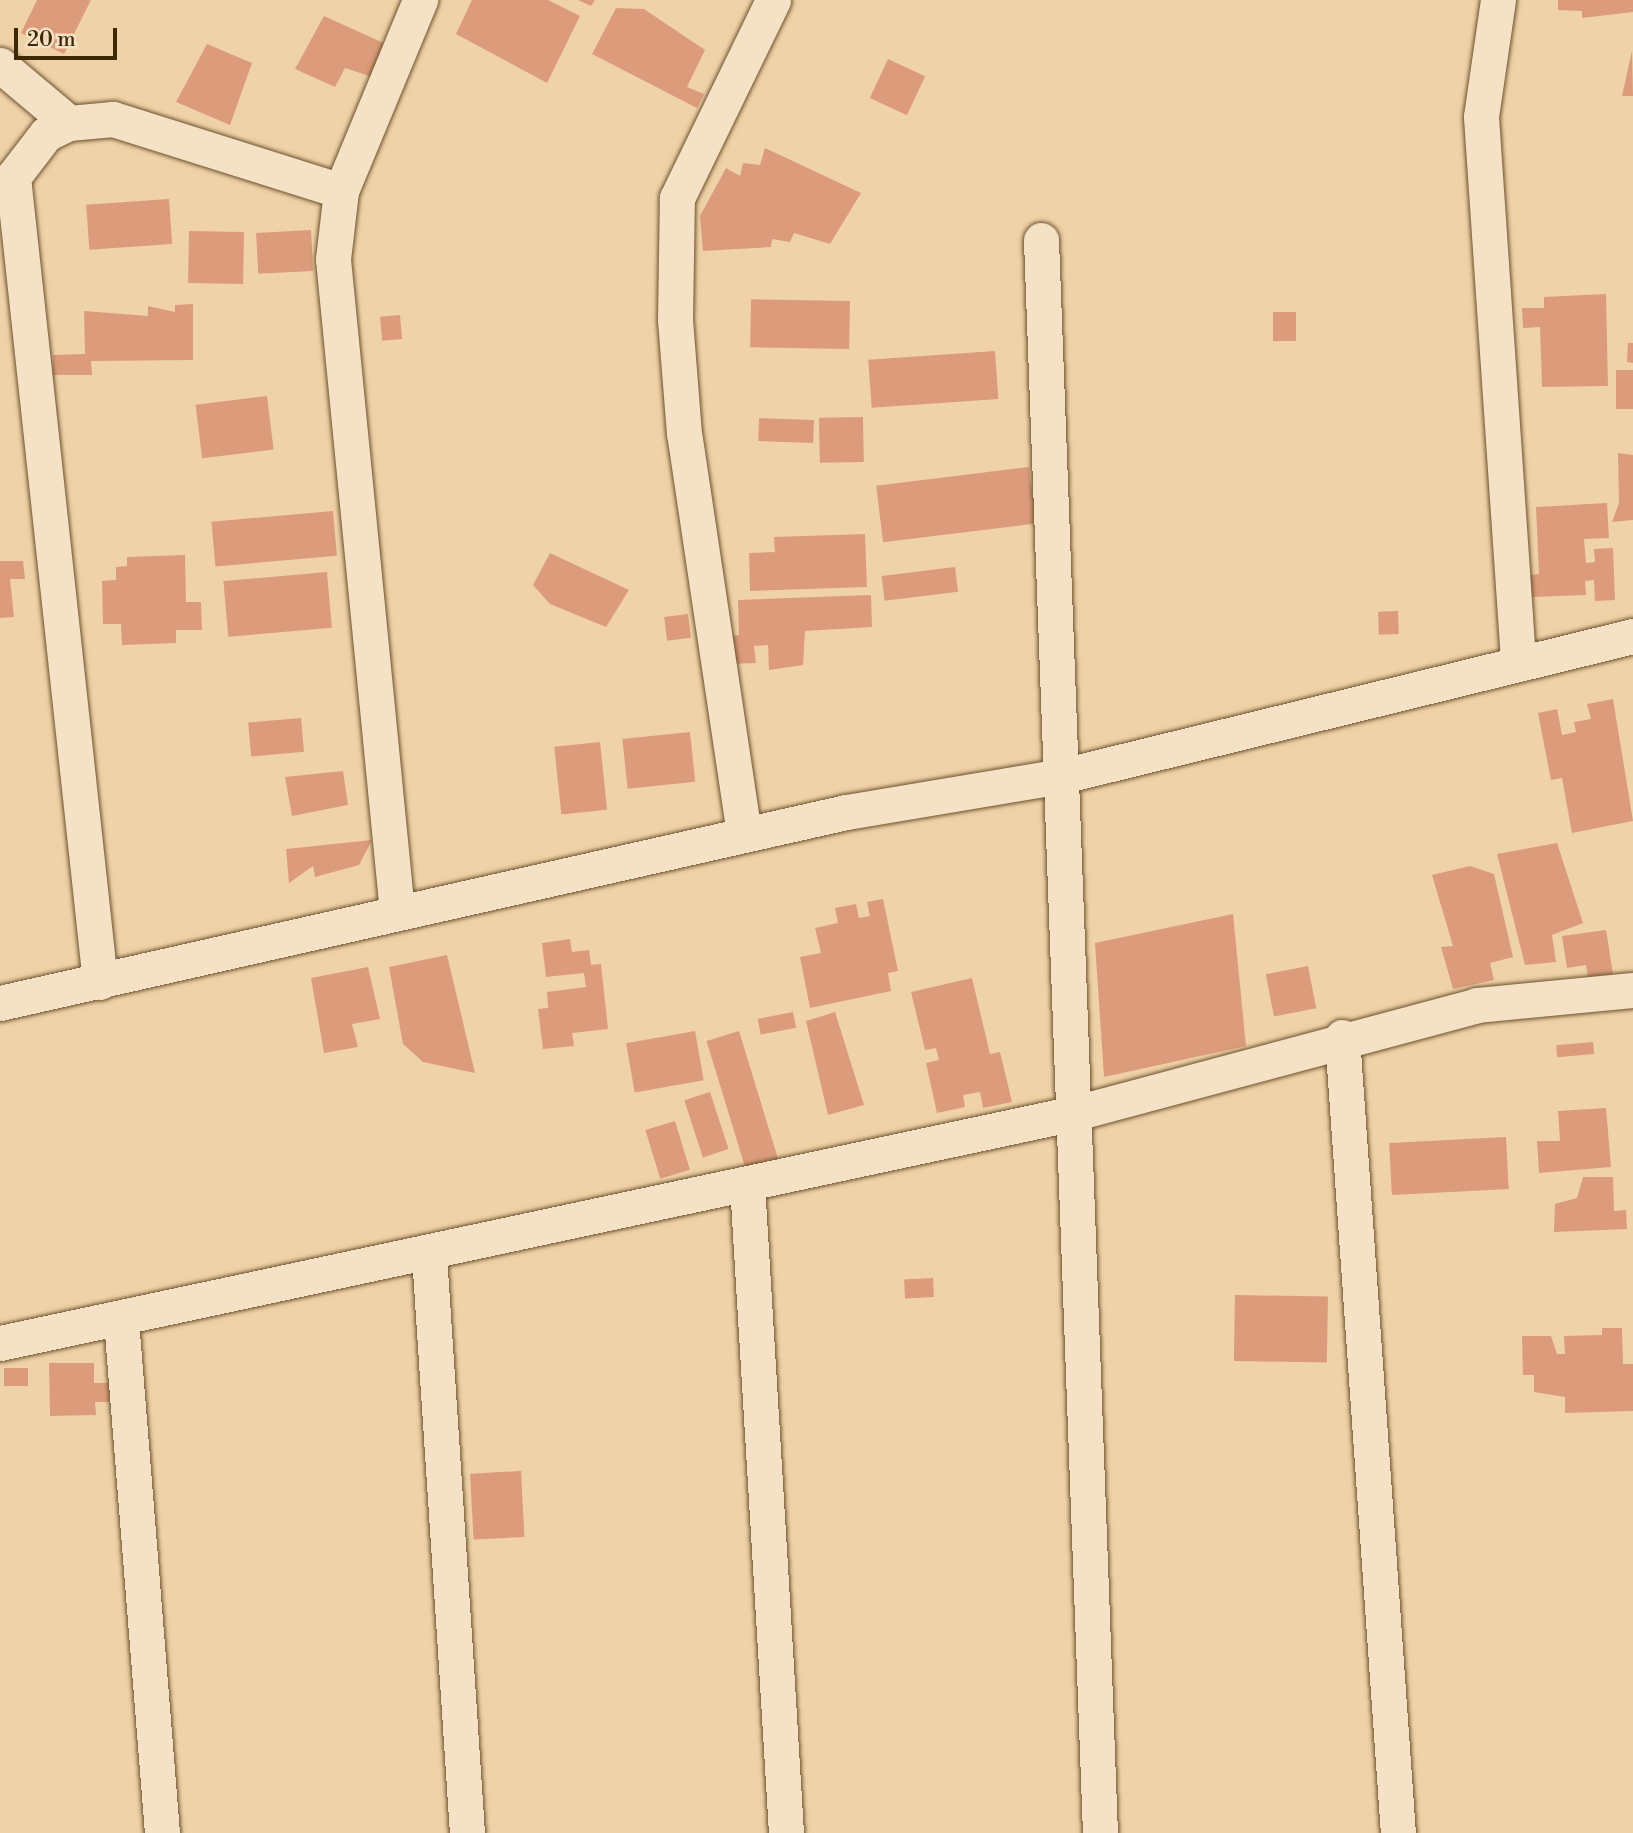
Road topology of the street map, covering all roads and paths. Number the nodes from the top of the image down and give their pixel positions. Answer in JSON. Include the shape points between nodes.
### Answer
{"nodes":[{"id":1,"x":420,"y":0,"type":"edge"},
{"id":2,"x":773,"y":0,"type":"edge"},
{"id":3,"x":1498,"y":0,"type":"edge"},
{"id":4,"x":0,"y":65,"type":"edge"},
{"id":5,"x":69,"y":123,"type":"junction"},
{"id":6,"x":341,"y":191,"type":"junction"},
{"id":7,"x":1041,"y":240,"type":"dead end"},
{"id":8,"x":1633,"y":636,"type":"edge"},
{"id":9,"x":1518,"y":660,"type":"junction"},
{"id":10,"x":1062,"y":776,"type":"junction"},
{"id":11,"x":744,"y":834,"type":"junction"},
{"id":12,"x":397,"y":912,"type":"junction"},
{"id":13,"x":100,"y":982,"type":"junction"},
{"id":14,"x":1633,"y":990,"type":"edge"},
{"id":15,"x":0,"y":1003,"type":"edge"},
{"id":16,"x":1342,"y":1037,"type":"junction"},
{"id":17,"x":1075,"y":1113,"type":"junction"},
{"id":18,"x":747,"y":1184,"type":"junction"},
{"id":19,"x":429,"y":1255,"type":"junction"},
{"id":20,"x":121,"y":1321,"type":"junction"},
{"id":21,"x":0,"y":1343,"type":"edge"},
{"id":22,"x":162,"y":1833,"type":"edge"},
{"id":23,"x":467,"y":1833,"type":"edge"},
{"id":24,"x":786,"y":1833,"type":"edge"},
{"id":25,"x":1100,"y":1833,"type":"edge"},
{"id":26,"x":1398,"y":1833,"type":"edge"}],
"edges":[{"from":1,"to":6,"type":"street"},
{"from":2,"to":11,"type":"street","via":[[677,198],[675,320],[684,434]]},
{"from":3,"to":9,"type":"street","via":[[1481,117]]},
{"from":4,"to":5,"type":"street"},
{"from":5,"to":6,"type":"street","via":[[113,119]]},
{"from":5,"to":13,"type":"street","via":[[47,134],[13,177]]},
{"from":6,"to":12,"type":"street","via":[[332,259]]},
{"from":7,"to":10,"type":"street"},
{"from":8,"to":9,"type":"street"},
{"from":9,"to":10,"type":"street"},
{"from":10,"to":11,"type":"street"},
{"from":10,"to":17,"type":"street"},
{"from":11,"to":12,"type":"street"},
{"from":12,"to":13,"type":"street"},
{"from":13,"to":15,"type":"street"},
{"from":14,"to":16,"type":"street","via":[[1477,1005]]},
{"from":16,"to":17,"type":"street"},
{"from":16,"to":26,"type":"street"},
{"from":17,"to":18,"type":"street"},
{"from":17,"to":25,"type":"street"},
{"from":18,"to":19,"type":"street"},
{"from":18,"to":24,"type":"street"},
{"from":19,"to":20,"type":"street"},
{"from":19,"to":23,"type":"street"},
{"from":20,"to":21,"type":"street"},
{"from":20,"to":22,"type":"street"}]}
